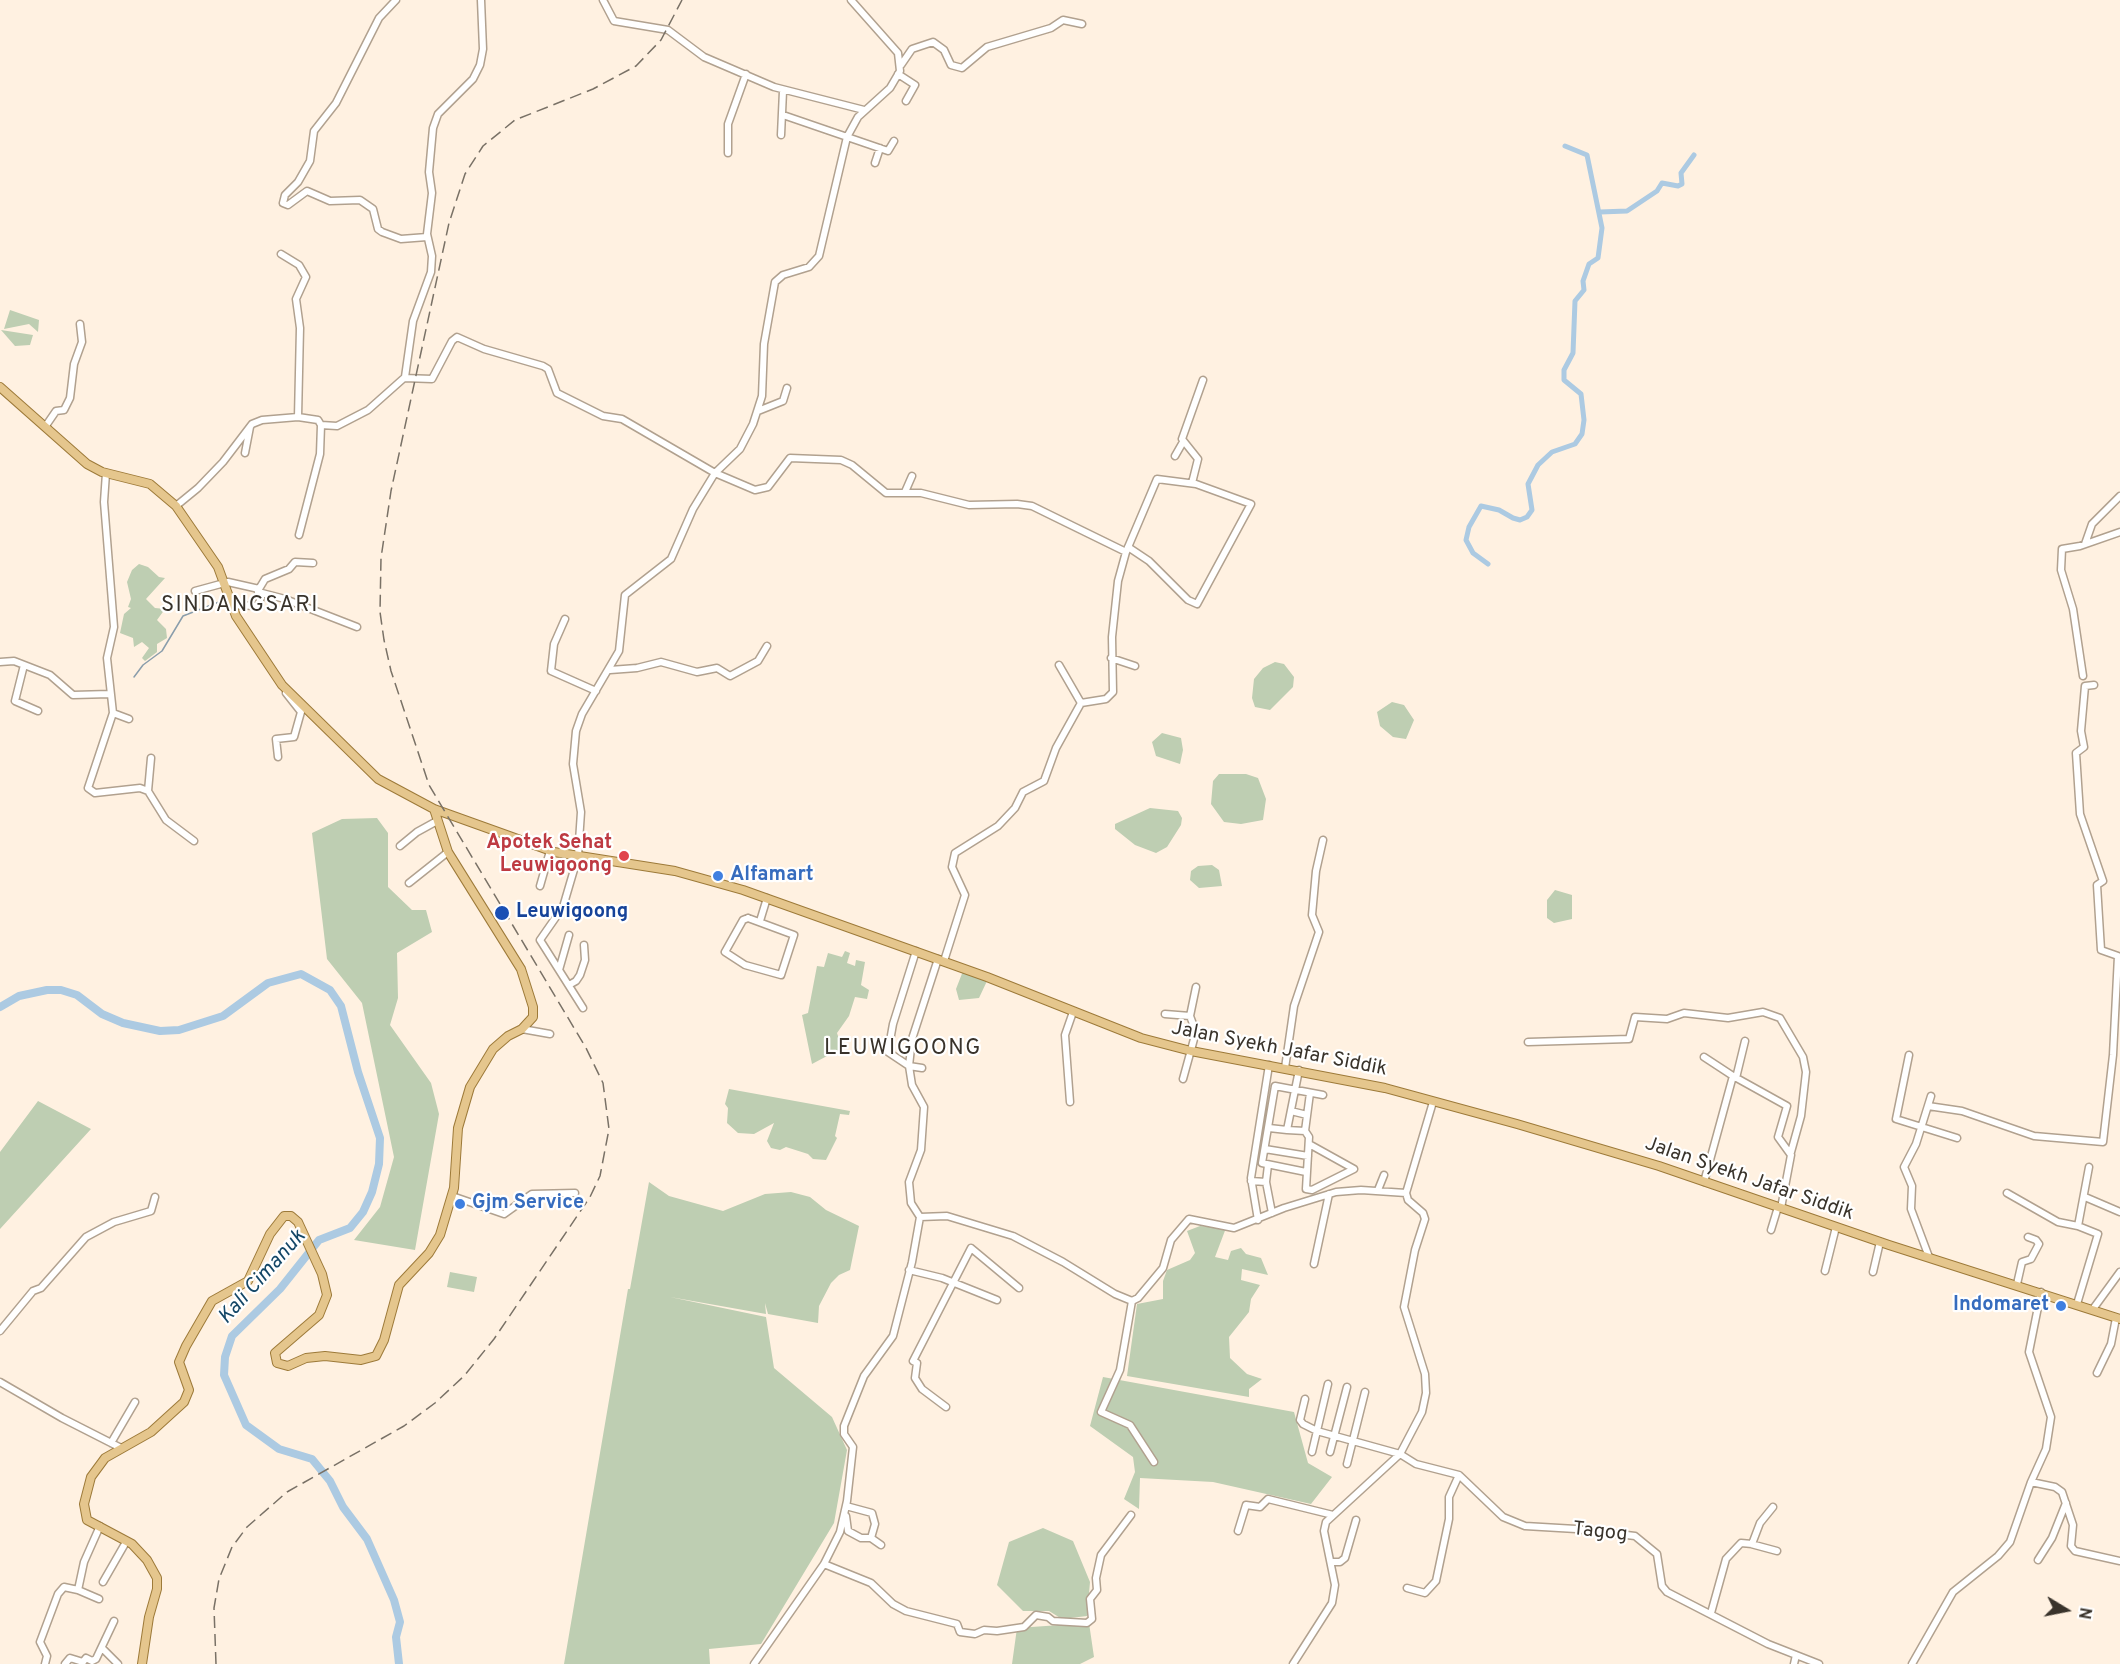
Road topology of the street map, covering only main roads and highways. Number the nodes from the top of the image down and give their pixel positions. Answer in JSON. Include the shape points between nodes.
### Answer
{"nodes":[{"id":1,"x":0,"y":387,"type":"edge"},
{"id":2,"x":434,"y":809,"type":"junction"},
{"id":3,"x":2118,"y":1318,"type":"edge"},
{"id":4,"x":142,"y":1664,"type":"edge"}],
"edges":[{"from":1,"to":2,"type":"main road","name":"Jalan Syekh Jafar Siddik","via":[[83,461],[106,473],[150,484],[180,502],[228,582],[229,602],[282,685],[378,779]]},
{"from":2,"to":3,"type":"main road","name":"Jalan Syekh Jafar Siddik","via":[[550,851],[697,876],[767,898],[1141,1038],[1191,1052],[1385,1088],[1645,1161]]},
{"from":2,"to":4,"type":"main road","via":[[448,852],[526,980],[534,1013],[522,1029],[493,1049],[470,1087],[458,1128],[452,1196],[436,1242],[398,1289],[376,1356],[361,1360],[318,1356],[281,1365],[275,1359],[275,1353],[324,1307],[327,1295],[308,1243],[295,1219],[287,1215],[270,1234],[249,1281],[212,1301],[186,1346],[179,1362],[189,1390],[184,1402],[151,1432],[105,1458],[91,1477],[87,1520],[126,1542],[147,1560],[158,1584]]}]}
